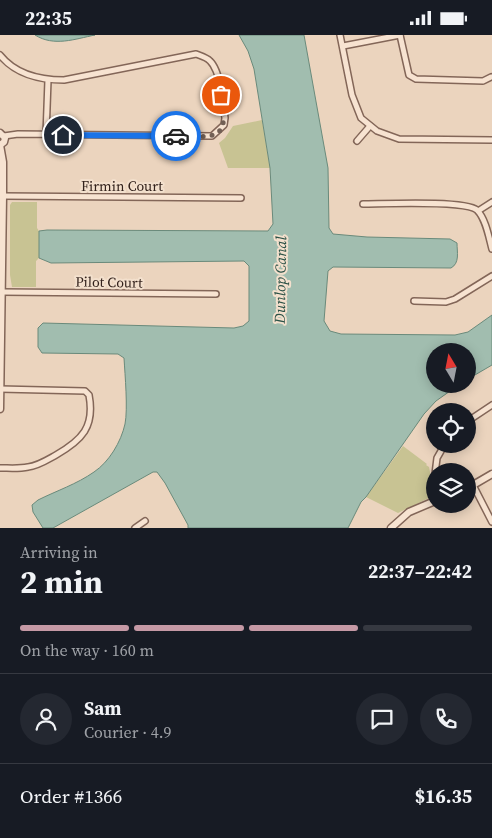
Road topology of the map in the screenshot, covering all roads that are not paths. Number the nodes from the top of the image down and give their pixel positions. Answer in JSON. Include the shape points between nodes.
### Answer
{"nodes":[{"id":1,"x":340,"y":35,"type":"edge"},
{"id":2,"x":400,"y":35,"type":"edge"},
{"id":3,"x":342,"y":46,"type":"junction"},
{"id":4,"x":0,"y":55,"type":"edge"},
{"id":5,"x":491,"y":77,"type":"edge"},
{"id":6,"x":48,"y":80,"type":"junction"},
{"id":7,"x":370,"y":126,"type":"junction"},
{"id":8,"x":2,"y":134,"type":"edge"},
{"id":9,"x":46,"y":135,"type":"junction"},
{"id":10,"x":492,"y":140,"type":"edge"},
{"id":11,"x":357,"y":141,"type":"dead end"},
{"id":12,"x":0,"y":145,"type":"edge"},
{"id":13,"x":1,"y":196,"type":"edge"},
{"id":14,"x":241,"y":198,"type":"dead end"},
{"id":15,"x":492,"y":202,"type":"edge"},
{"id":16,"x":362,"y":203,"type":"dead end"},
{"id":17,"x":478,"y":211,"type":"junction"},
{"id":18,"x":492,"y":249,"type":"edge"},
{"id":19,"x":492,"y":276,"type":"edge"},
{"id":20,"x":2,"y":292,"type":"junction"},
{"id":21,"x":216,"y":294,"type":"dead end"},
{"id":22,"x":414,"y":301,"type":"dead end"},
{"id":23,"x":0,"y":355,"type":"edge"},
{"id":24,"x":0,"y":389,"type":"edge"},
{"id":25,"x":492,"y":405,"type":"edge"},
{"id":26,"x":0,"y":409,"type":"edge"},
{"id":27,"x":476,"y":416,"type":"edge"},
{"id":28,"x":0,"y":468,"type":"edge"},
{"id":29,"x":492,"y":474,"type":"edge"},
{"id":30,"x":476,"y":483,"type":"edge"},
{"id":31,"x":476,"y":497,"type":"edge"},
{"id":32,"x":426,"y":505,"type":"edge"},
{"id":33,"x":145,"y":521,"type":"dead end"},
{"id":34,"x":492,"y":522,"type":"edge"},
{"id":35,"x":135,"y":528,"type":"edge"},
{"id":36,"x":390,"y":528,"type":"edge"}],
"edges":[{"from":1,"to":3,"type":"street"},
{"from":2,"to":3,"type":"street"},
{"from":2,"to":5,"type":"street","via":[[409,75],[416,79],[483,81]]},
{"from":3,"to":7,"type":"street","via":[[352,95],[361,118]]},
{"from":4,"to":6,"type":"street","via":[[20,71]]},
{"from":6,"to":9,"type":"street"},
{"from":6,"to":9,"type":"street","via":[[196,54],[212,62],[216,70],[225,118],[224,125],[212,135]]},
{"from":7,"to":10,"type":"street","via":[[399,139]]},
{"from":7,"to":11,"type":"street"},
{"from":8,"to":9,"type":"street"},
{"from":8,"to":12,"type":"street","via":[[4,142]]},
{"from":12,"to":13,"type":"street","via":[[3,162]]},
{"from":13,"to":14,"type":"street","name":"Firmin Court"},
{"from":13,"to":20,"type":"street"},
{"from":15,"to":17,"type":"street"},
{"from":16,"to":17,"type":"street","via":[[460,205]]},
{"from":17,"to":18,"type":"street"},
{"from":19,"to":22,"type":"street","via":[[446,302]]},
{"from":20,"to":21,"type":"street","name":"Pilot Court"},
{"from":20,"to":23,"type":"street"},
{"from":23,"to":24,"type":"street"},
{"from":24,"to":26,"type":"street"},
{"from":24,"to":28,"type":"street","via":[[85,391],[89,395],[90,414],[84,433],[70,447],[34,466]]},
{"from":25,"to":27,"type":"street"},
{"from":29,"to":30,"type":"street"},
{"from":31,"to":34,"type":"street"},
{"from":32,"to":36,"type":"street","via":[[409,512]]},
{"from":33,"to":35,"type":"street"}]}
